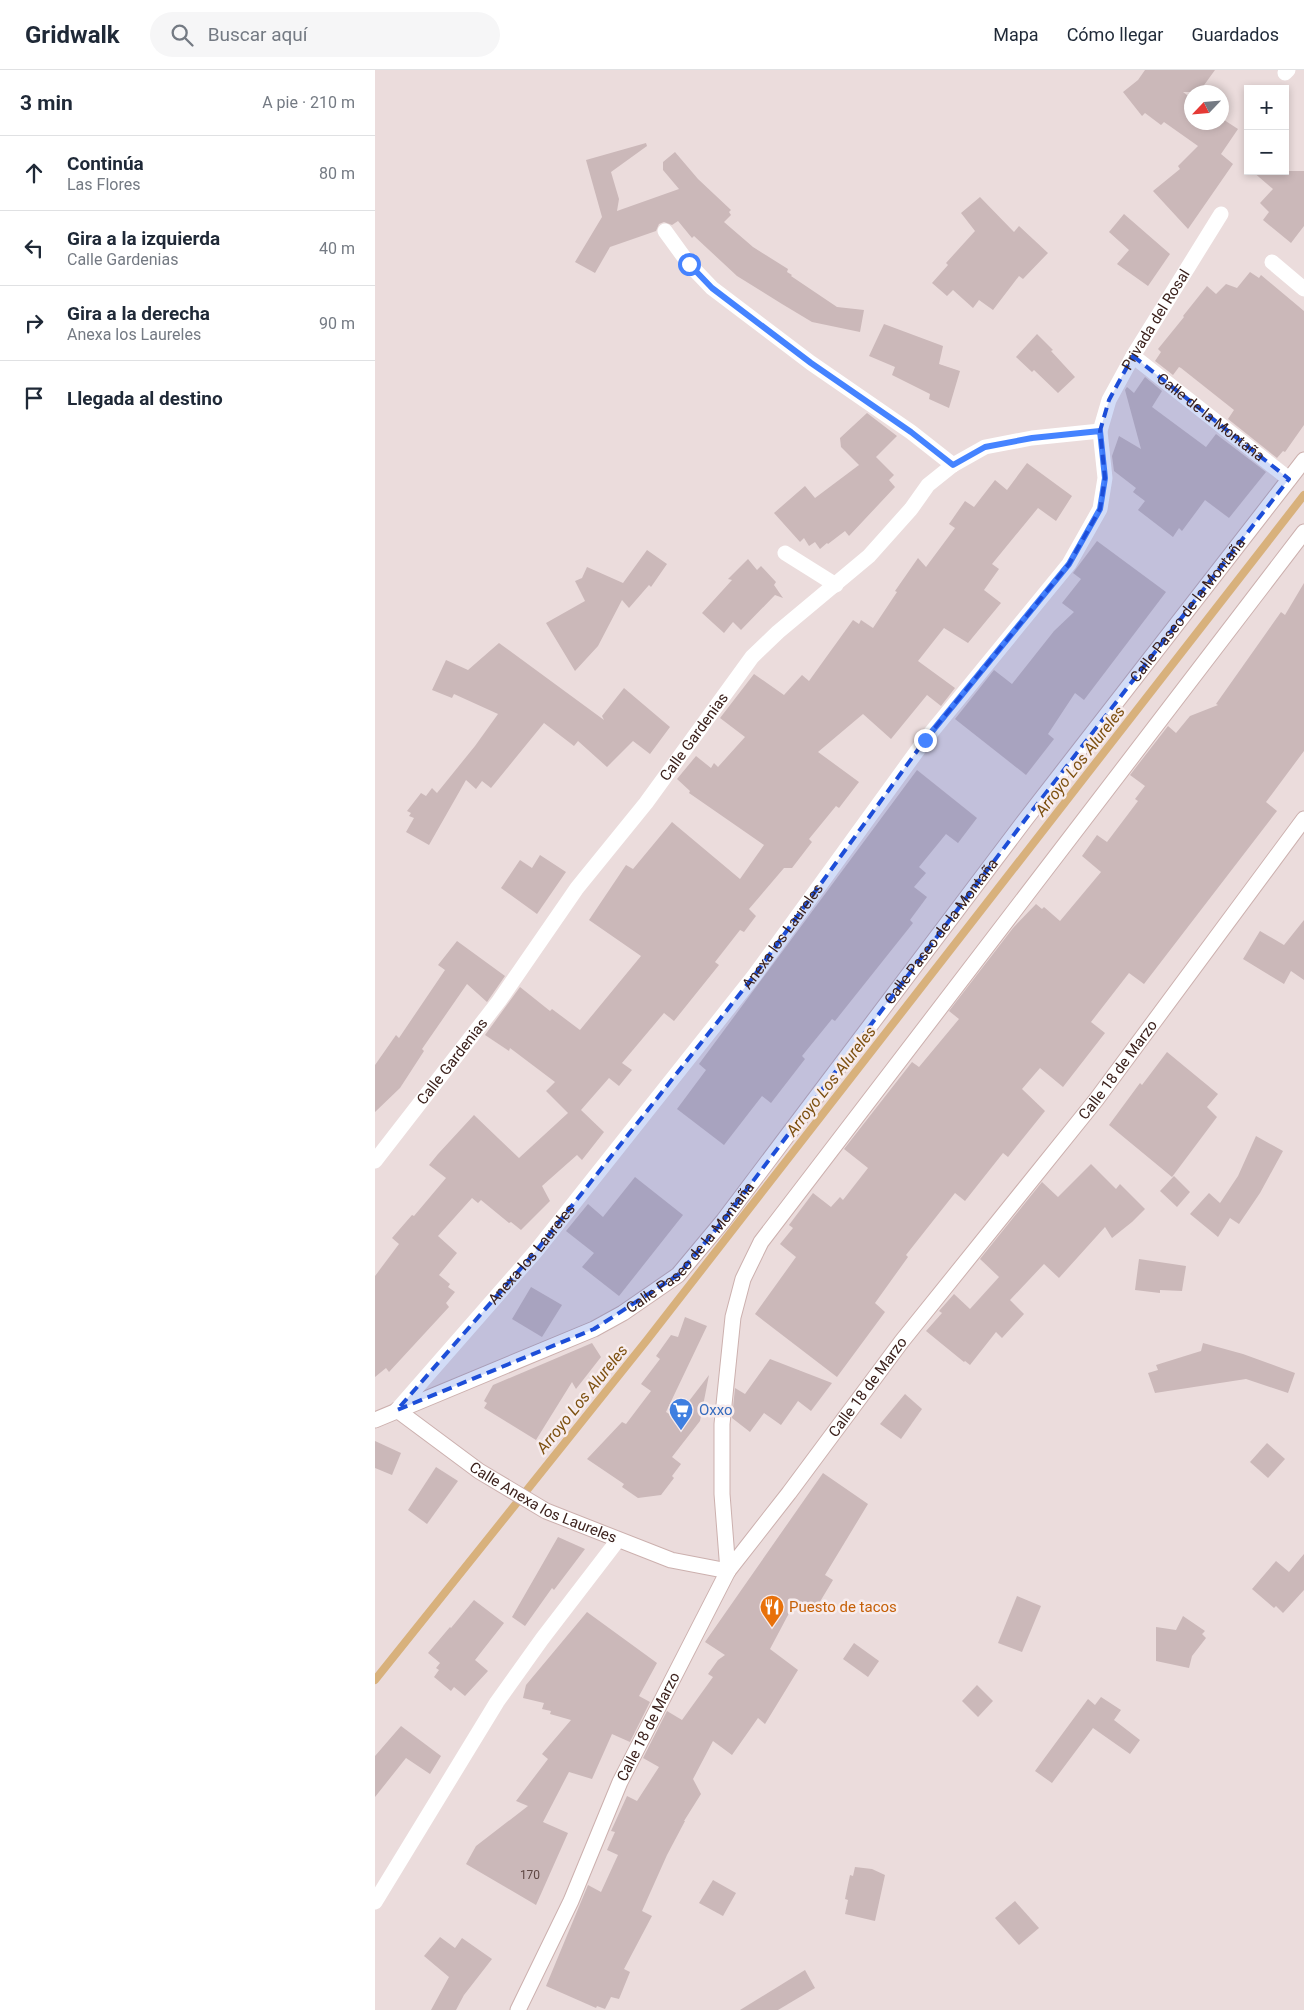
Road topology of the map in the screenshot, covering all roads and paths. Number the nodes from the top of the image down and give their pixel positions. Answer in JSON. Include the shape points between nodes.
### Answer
{"nodes":[{"id":1,"x":1221,"y":214,"type":"dead end"},
{"id":2,"x":665,"y":231,"type":"dead end"},
{"id":3,"x":1272,"y":262,"type":"dead end"},
{"id":4,"x":1304,"y":289,"type":"edge"},
{"id":5,"x":1133,"y":356,"type":"junction"},
{"id":6,"x":1100,"y":431,"type":"junction"},
{"id":7,"x":1304,"y":460,"type":"edge"},
{"id":8,"x":953,"y":465,"type":"junction"},
{"id":9,"x":1289,"y":479,"type":"junction"},
{"id":10,"x":1303,"y":537,"type":"edge"},
{"id":11,"x":785,"y":553,"type":"dead end"},
{"id":12,"x":835,"y":585,"type":"junction"},
{"id":13,"x":1304,"y":819,"type":"edge"},
{"id":14,"x":375,"y":1161,"type":"edge"},
{"id":15,"x":397,"y":1410,"type":"junction"},
{"id":16,"x":375,"y":1420,"type":"edge"},
{"id":17,"x":618,"y":1540,"type":"junction"},
{"id":18,"x":728,"y":1571,"type":"junction"},
{"id":19,"x":375,"y":1902,"type":"edge"},
{"id":20,"x":518,"y":2010,"type":"edge"}],
"edges":[{"from":1,"to":5,"type":"main road","name":"Privada del Rosal"},
{"from":2,"to":8,"type":"main road","via":[[712,288]]},
{"from":3,"to":4,"type":"main road"},
{"from":5,"to":6,"type":"main road","name":"Privada del Rosal","via":[[1109,400]]},
{"from":5,"to":9,"type":"main road","name":"Calle de la Montaña"},
{"from":6,"to":8,"type":"main road","name":"Calle Gardenias","via":[[985,447]]},
{"from":6,"to":15,"type":"main road","name":"Anexa los Laureles","via":[[1105,478],[1100,509],[1069,564],[925,740],[754,976],[536,1251]]},
{"from":7,"to":9,"type":"main road","name":"Calle Paseo de la Montaña"},
{"from":8,"to":12,"type":"main road","name":"Calle Gardenias","via":[[928,484],[891,533]]},
{"from":9,"to":15,"type":"main road","name":"Calle Paseo de la Montaña","via":[[1025,820],[723,1221],[678,1275],[623,1313],[594,1328]]},
{"from":10,"to":18,"type":"main road","via":[[761,1242],[743,1280],[733,1317],[722,1424],[722,1494]]},
{"from":11,"to":12,"type":"main road"},
{"from":12,"to":14,"type":"main road","name":"Calle Gardenias","via":[[752,657],[646,803],[577,888],[499,1001]]},
{"from":13,"to":18,"type":"main road","name":"Calle 18 de Marzo","via":[[1096,1100],[902,1340]]},
{"from":15,"to":16,"type":"main road"},
{"from":15,"to":17,"type":"main road","name":"Calle Anexa los Laureles","via":[[479,1471],[546,1511]]},
{"from":17,"to":18,"type":"main road","name":"Calle Anexa los Laureles","via":[[671,1560]]},
{"from":17,"to":19,"type":"main road","via":[[497,1702]]},
{"from":18,"to":20,"type":"main road","name":"Calle 18 de Marzo","via":[[620,1782],[571,1901]]}]}
